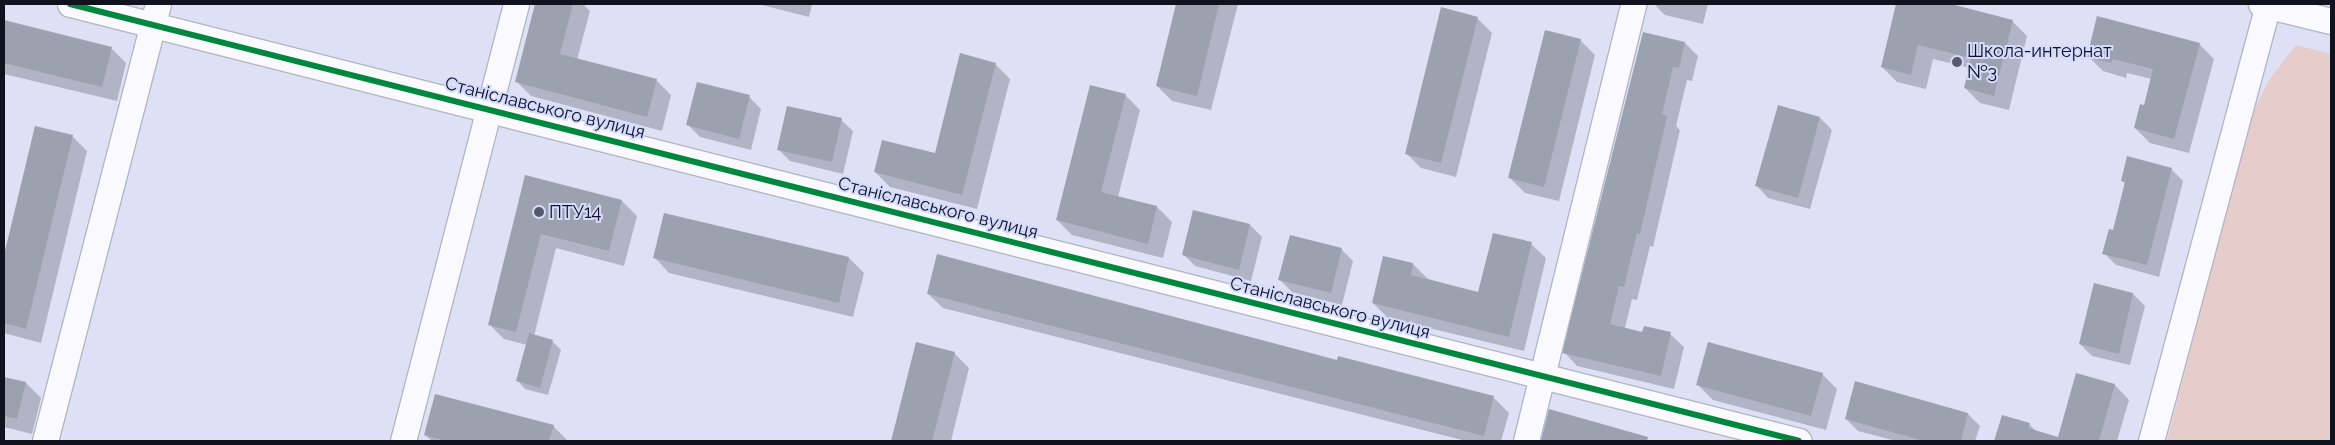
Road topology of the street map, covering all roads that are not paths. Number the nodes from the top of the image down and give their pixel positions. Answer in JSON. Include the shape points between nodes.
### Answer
{"nodes":[{"id":1,"x":70,"y":4,"type":"edge"},
{"id":2,"x":516,"y":4,"type":"edge"},
{"id":3,"x":1633,"y":4,"type":"edge"},
{"id":4,"x":2266,"y":4,"type":"edge"},
{"id":5,"x":156,"y":14,"type":"edge"},
{"id":6,"x":2331,"y":21,"type":"edge"},
{"id":7,"x":490,"y":110,"type":"junction"},
{"id":8,"x":1542,"y":378,"type":"junction"},
{"id":9,"x":45,"y":441,"type":"edge"},
{"id":10,"x":403,"y":441,"type":"edge"},
{"id":11,"x":1526,"y":441,"type":"edge"},
{"id":12,"x":1799,"y":441,"type":"edge"},
{"id":13,"x":2151,"y":441,"type":"edge"}],
"edges":[{"from":1,"to":5,"type":"street","name":"Станіславського вулиця"},
{"from":2,"to":7,"type":"street"},
{"from":3,"to":8,"type":"street"},
{"from":4,"to":6,"type":"street"},
{"from":4,"to":13,"type":"street"},
{"from":5,"to":7,"type":"street","name":"Станіславського вулиця"},
{"from":5,"to":9,"type":"street"},
{"from":7,"to":8,"type":"street","name":"Станіславського вулиця"},
{"from":7,"to":10,"type":"street"},
{"from":8,"to":11,"type":"street"},
{"from":8,"to":12,"type":"street","name":"Станіславського вулиця"}]}
